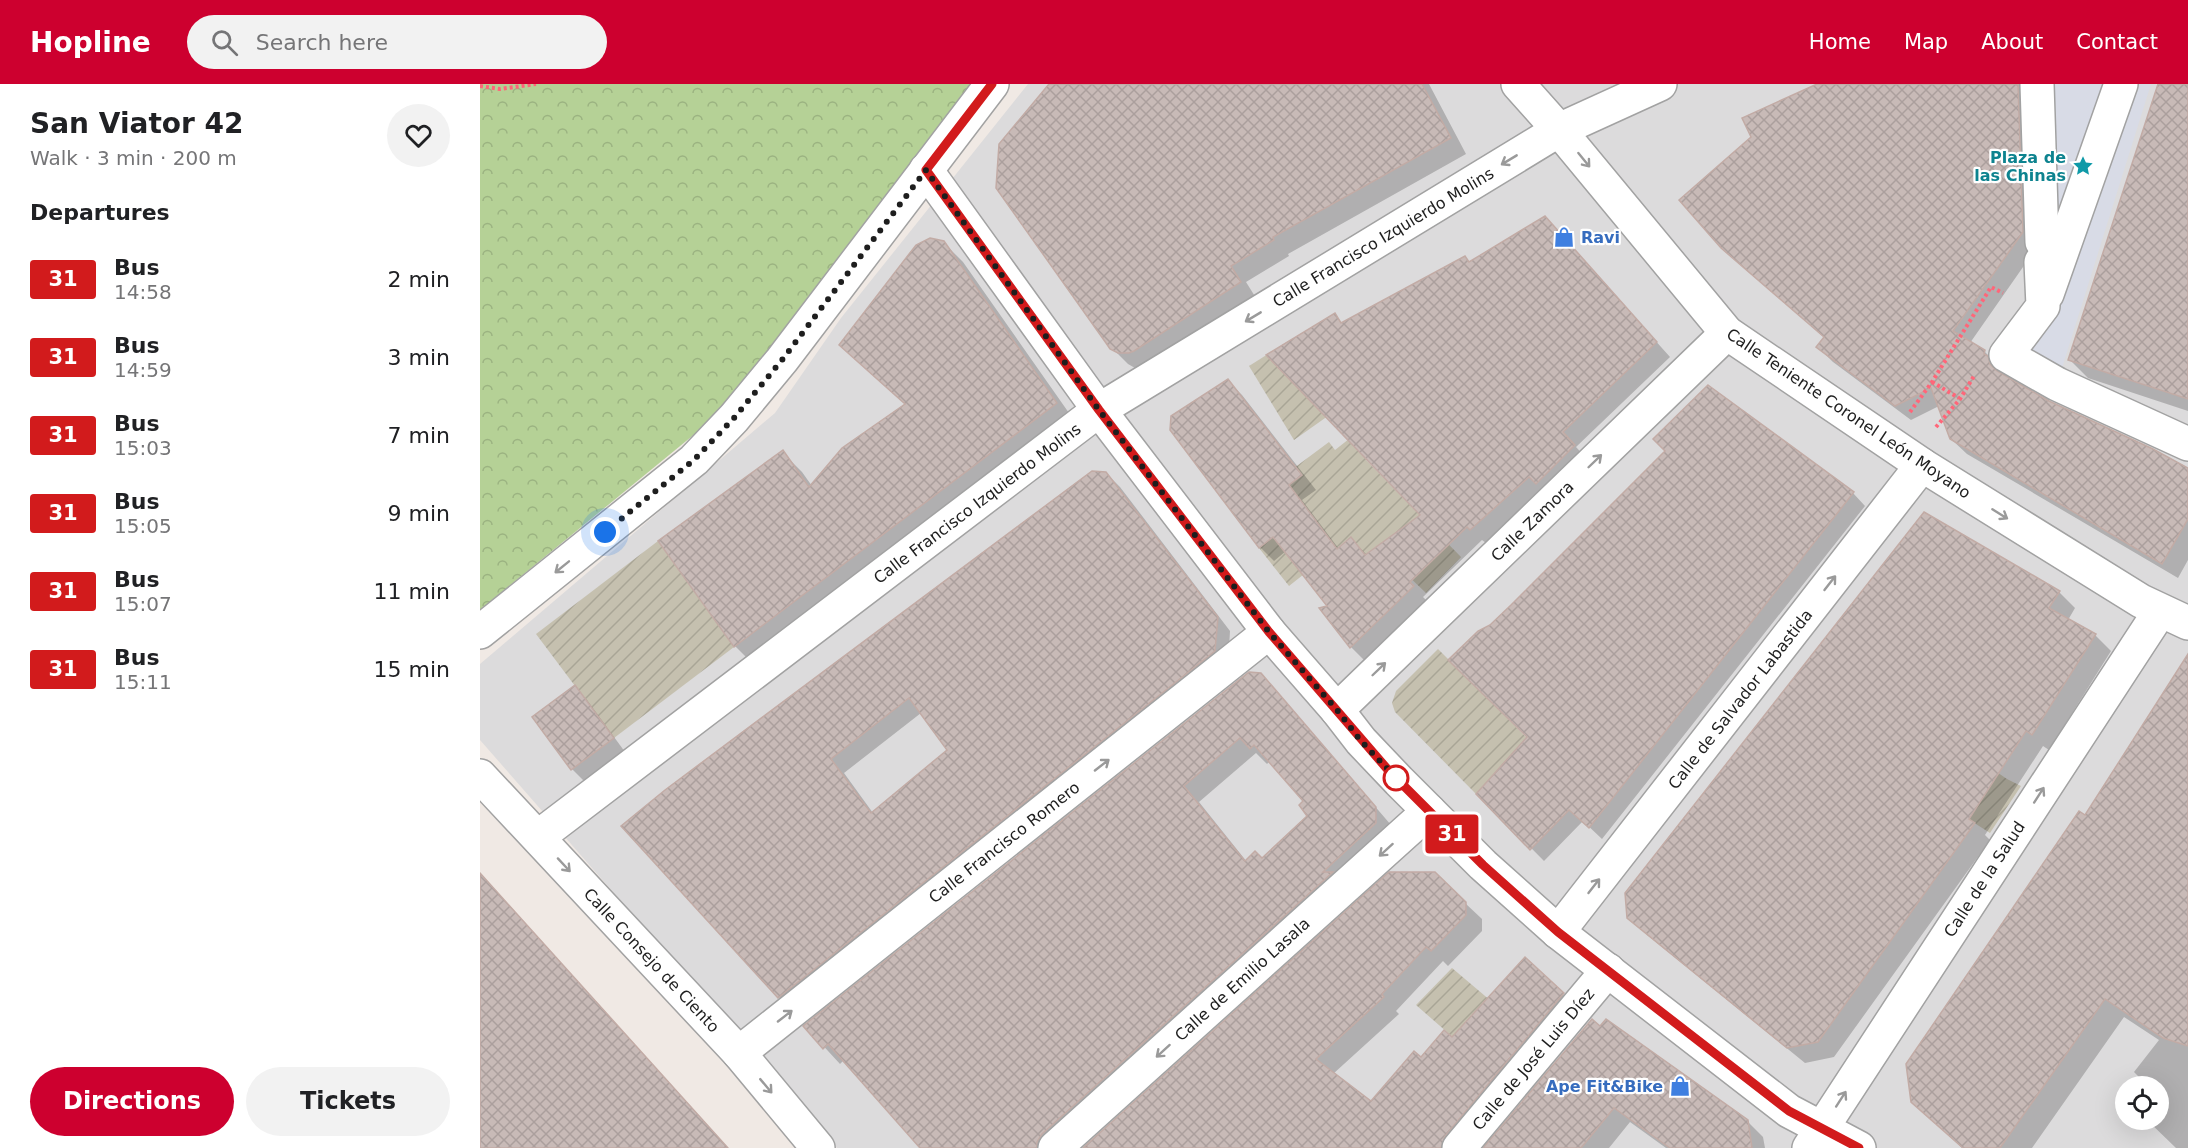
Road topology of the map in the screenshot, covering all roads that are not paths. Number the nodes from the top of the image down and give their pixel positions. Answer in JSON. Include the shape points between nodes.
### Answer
{"nodes":[{"id":1,"x":992,"y":84,"type":"edge"},
{"id":2,"x":1518,"y":84,"type":"edge"},
{"id":3,"x":1660,"y":84,"type":"edge"},
{"id":4,"x":2037,"y":84,"type":"edge"},
{"id":5,"x":2121,"y":84,"type":"edge"},
{"id":6,"x":1559,"y":130,"type":"junction"},
{"id":7,"x":926,"y":170,"type":"junction"},
{"id":8,"x":2043,"y":306,"type":"junction"},
{"id":9,"x":1727,"y":333,"type":"junction"},
{"id":10,"x":1099,"y":410,"type":"junction"},
{"id":11,"x":2188,"y":444,"type":"edge"},
{"id":12,"x":1907,"y":455,"type":"junction"},
{"id":13,"x":2174,"y":617,"type":"edge"},
{"id":14,"x":480,"y":632,"type":"edge"},
{"id":15,"x":1269,"y":632,"type":"junction"},
{"id":16,"x":1337,"y":710,"type":"junction"},
{"id":17,"x":480,"y":776,"type":"edge"},
{"id":18,"x":1429,"y":810,"type":"junction"},
{"id":19,"x":538,"y":837,"type":"junction"},
{"id":20,"x":1558,"y":932,"type":"junction"},
{"id":21,"x":1608,"y":970,"type":"junction"},
{"id":22,"x":739,"y":1053,"type":"junction"},
{"id":23,"x":1815,"y":1138,"type":"edge"},
{"id":24,"x":818,"y":1148,"type":"edge"},
{"id":25,"x":1054,"y":1148,"type":"edge"},
{"id":26,"x":1460,"y":1148,"type":"edge"},
{"id":27,"x":1859,"y":1148,"type":"edge"}],
"edges":[{"from":1,"to":7,"type":"street"},
{"from":2,"to":6,"type":"street","name":"Calle Teniente Coronel León Moyano"},
{"from":3,"to":6,"type":"street","name":"Calle Francisco Izquierdo Molins"},
{"from":4,"to":8,"type":"street"},
{"from":5,"to":8,"type":"street"},
{"from":6,"to":9,"type":"street","name":"Calle Teniente Coronel León Moyano","one_way":true},
{"from":6,"to":10,"type":"street","name":"Calle Francisco Izquierdo Molins","one_way":true},
{"from":7,"to":10,"type":"street"},
{"from":7,"to":14,"type":"street","one_way":true,"via":[[782,360],[694,460]]},
{"from":8,"to":11,"type":"street","via":[[2006,355],[2057,384]]},
{"from":9,"to":12,"type":"street","name":"Calle Teniente Coronel León Moyano"},
{"from":16,"to":9,"type":"street","name":"Calle Zamora","one_way":true},
{"from":10,"to":15,"type":"street"},
{"from":10,"to":19,"type":"street","name":"Calle Francisco Izquierdo Molins"},
{"from":12,"to":13,"type":"street","name":"Calle Teniente Coronel León Moyano","one_way":true,"via":[[2141,601]]},
{"from":20,"to":12,"type":"street","name":"Calle de Salvador Labastida","one_way":true},
{"from":23,"to":13,"type":"street","name":"Calle de la Salud","one_way":true},
{"from":15,"to":16,"type":"street"},
{"from":22,"to":15,"type":"street","name":"Calle Francisco Romero","one_way":true},
{"from":16,"to":18,"type":"street","via":[[1361,741]]},
{"from":17,"to":19,"type":"street","name":"Calle Consejo de Ciento"},
{"from":18,"to":20,"type":"street"},
{"from":18,"to":25,"type":"street","name":"Calle de Emilio Lasala","one_way":true},
{"from":19,"to":22,"type":"street","name":"Calle Consejo de Ciento","one_way":true},
{"from":20,"to":21,"type":"street"},
{"from":21,"to":23,"type":"street","via":[[1789,1111]]},
{"from":21,"to":26,"type":"street","name":"Calle de José Luis Díez"},
{"from":22,"to":24,"type":"street","name":"Calle Consejo de Ciento","one_way":true},
{"from":23,"to":27,"type":"street"}]}
